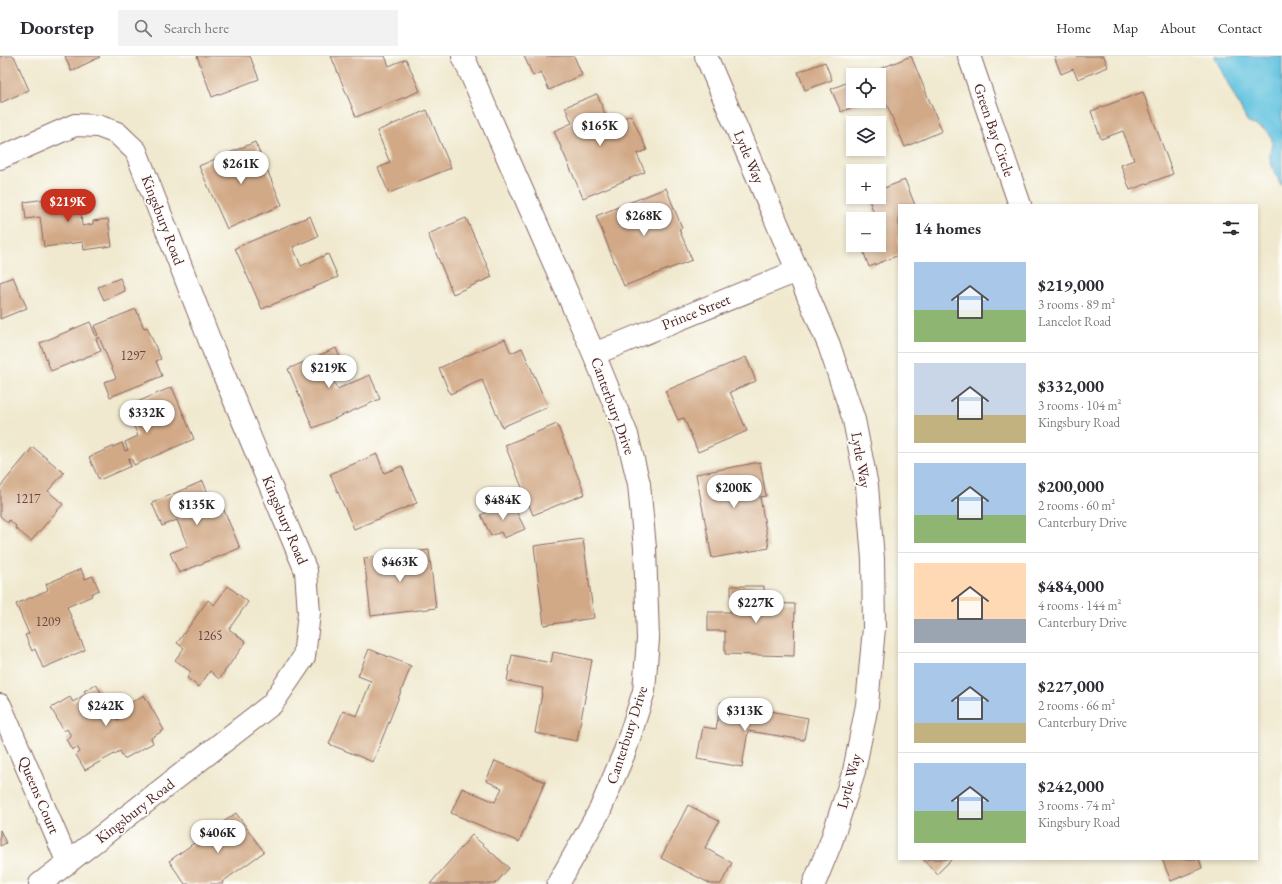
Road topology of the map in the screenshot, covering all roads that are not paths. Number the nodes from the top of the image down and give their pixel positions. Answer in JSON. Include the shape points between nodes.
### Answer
{"nodes":[{"id":1,"x":462,"y":56,"type":"edge"},
{"id":2,"x":706,"y":56,"type":"edge"},
{"id":3,"x":969,"y":56,"type":"edge"},
{"id":4,"x":0,"y":158,"type":"edge"},
{"id":5,"x":1020,"y":204,"type":"edge"},
{"id":6,"x":797,"y":271,"type":"junction"},
{"id":7,"x":594,"y":354,"type":"junction"},
{"id":8,"x":0,"y":705,"type":"edge"},
{"id":9,"x":68,"y":863,"type":"junction"},
{"id":10,"x":40,"y":884,"type":"edge"},
{"id":11,"x":558,"y":884,"type":"edge"},
{"id":12,"x":814,"y":884,"type":"edge"}],
"edges":[{"from":1,"to":7,"type":"street","name":"Canterbury Drive"},
{"from":2,"to":6,"type":"street","name":"Lytle Way"},
{"from":3,"to":5,"type":"street","name":"Green Bay Circle"},
{"from":4,"to":9,"type":"street","name":"Kingsbury Road","via":[[75,125],[98,126],[117,133],[136,151],[213,349],[306,571],[309,613],[304,657],[272,704]]},
{"from":6,"to":7,"type":"street","name":"Prince Street"},
{"from":6,"to":12,"type":"street","name":"Lytle Way","via":[[829,345],[854,420],[867,486],[873,559],[874,628],[867,705],[854,771],[831,842]]},
{"from":7,"to":11,"type":"street","name":"Canterbury Drive","via":[[627,435],[639,484],[645,548],[648,640],[644,691],[625,751],[600,810]]},
{"from":8,"to":9,"type":"street","name":"Queens Court"},
{"from":9,"to":10,"type":"street","name":"Kingsbury Road"}]}
